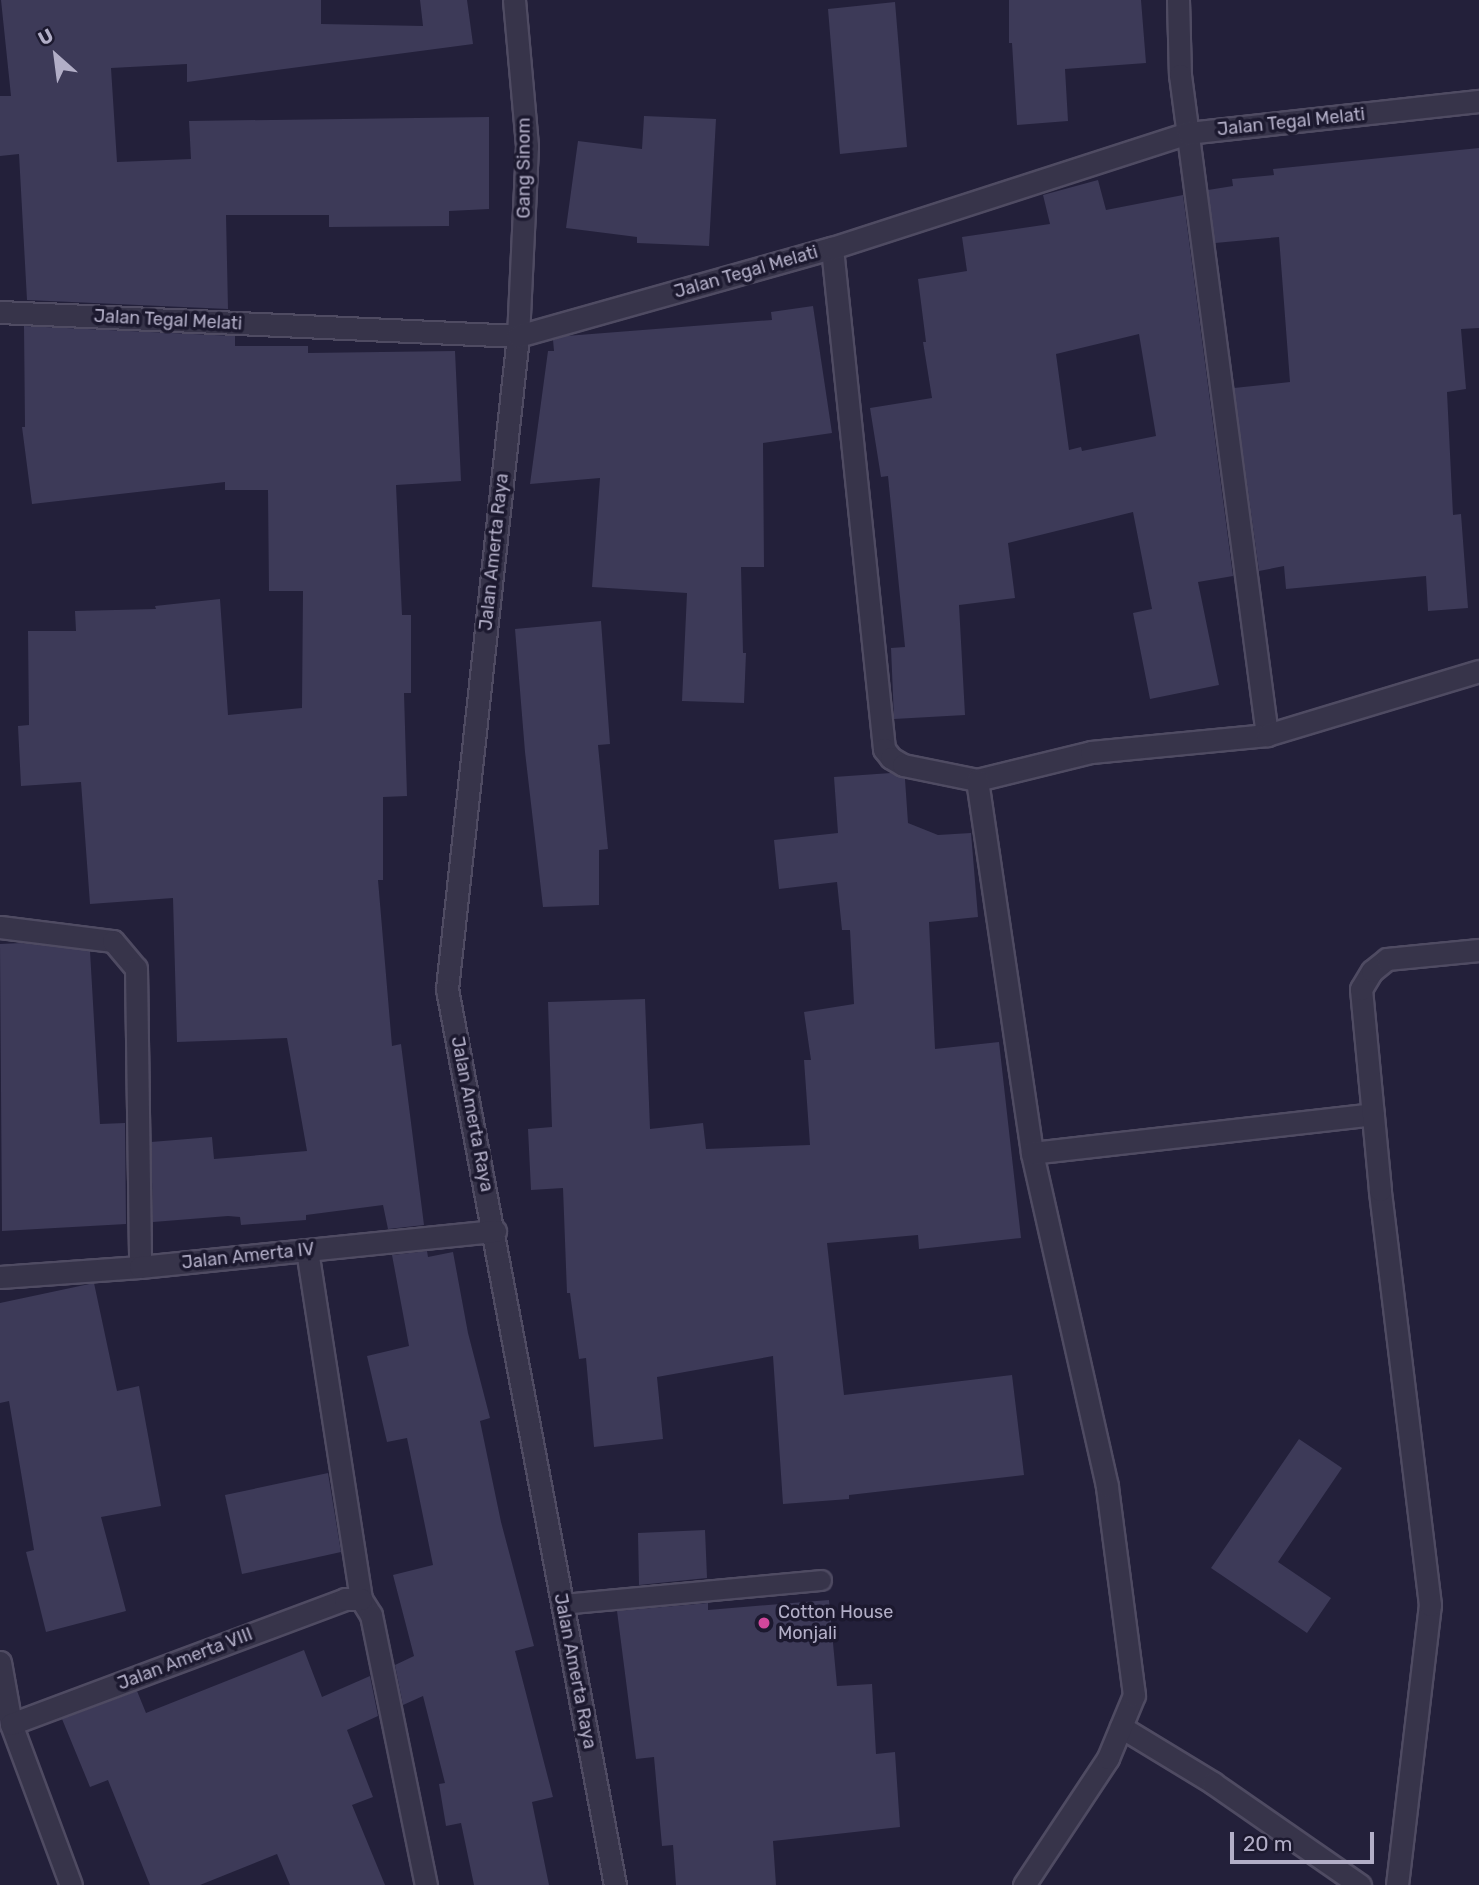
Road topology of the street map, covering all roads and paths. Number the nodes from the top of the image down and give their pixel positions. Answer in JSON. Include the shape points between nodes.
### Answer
{"nodes":[{"id":1,"x":514,"y":0,"type":"edge"},
{"id":2,"x":1178,"y":0,"type":"edge"},
{"id":3,"x":1479,"y":101,"type":"edge"},
{"id":4,"x":1188,"y":133,"type":"junction"},
{"id":5,"x":832,"y":248,"type":"junction"},
{"id":6,"x":0,"y":312,"type":"edge"},
{"id":7,"x":518,"y":336,"type":"junction"},
{"id":8,"x":1479,"y":671,"type":"edge"},
{"id":9,"x":1267,"y":735,"type":"junction"},
{"id":10,"x":977,"y":780,"type":"junction"},
{"id":11,"x":0,"y":927,"type":"edge"},
{"id":12,"x":1479,"y":950,"type":"edge"},
{"id":13,"x":1373,"y":1114,"type":"junction"},
{"id":14,"x":1032,"y":1153,"type":"junction"},
{"id":15,"x":495,"y":1231,"type":"junction"},
{"id":16,"x":307,"y":1250,"type":"junction"},
{"id":17,"x":140,"y":1267,"type":"junction"},
{"id":18,"x":0,"y":1277,"type":"edge"},
{"id":19,"x":821,"y":1580,"type":"dead end"},
{"id":20,"x":361,"y":1599,"type":"junction"},
{"id":21,"x":562,"y":1604,"type":"junction"},
{"id":22,"x":0,"y":1662,"type":"edge"},
{"id":23,"x":11,"y":1724,"type":"junction"},
{"id":24,"x":1121,"y":1727,"type":"junction"},
{"id":25,"x":71,"y":1885,"type":"edge"},
{"id":26,"x":426,"y":1885,"type":"edge"},
{"id":27,"x":615,"y":1885,"type":"edge"},
{"id":28,"x":1024,"y":1885,"type":"edge"},
{"id":29,"x":1360,"y":1885,"type":"edge"},
{"id":30,"x":1397,"y":1885,"type":"edge"}],
"edges":[{"from":1,"to":7,"type":"street","name":"Gang Sinom","via":[[527,146]]},
{"from":2,"to":4,"type":"street","via":[[1180,75]]},
{"from":3,"to":4,"type":"street","name":"Jalan Tegal Melati"},
{"from":4,"to":5,"type":"street","name":"Jalan Tegal Melati"},
{"from":4,"to":9,"type":"street"},
{"from":5,"to":7,"type":"street","name":"Jalan Tegal Melati"},
{"from":5,"to":10,"type":"street","via":[[884,749],[902,765]]},
{"from":6,"to":7,"type":"street","name":"Jalan Tegal Melati"},
{"from":7,"to":15,"type":"street","name":"Jalan Amerta Raya","via":[[447,989]]},
{"from":8,"to":9,"type":"street"},
{"from":9,"to":10,"type":"street","via":[[1091,752]]},
{"from":10,"to":14,"type":"street"},
{"from":11,"to":17,"type":"street","via":[[113,941],[136,968]]},
{"from":12,"to":13,"type":"street","via":[[1387,959],[1372,971],[1361,989]]},
{"from":13,"to":14,"type":"street"},
{"from":13,"to":30,"type":"street","via":[[1430,1605]]},
{"from":14,"to":24,"type":"street","via":[[1107,1486],[1134,1695]]},
{"from":15,"to":16,"type":"street","name":"Jalan Amerta IV"},
{"from":15,"to":21,"type":"street","name":"Jalan Amerta Raya"},
{"from":16,"to":17,"type":"street","name":"Jalan Amerta IV"},
{"from":16,"to":20,"type":"street"},
{"from":17,"to":18,"type":"street","name":"Jalan Amerta IV"},
{"from":19,"to":21,"type":"lane"},
{"from":20,"to":23,"type":"street","name":"Jalan Amerta VIII","via":[[345,1600]]},
{"from":20,"to":26,"type":"street","via":[[371,1615]]},
{"from":21,"to":27,"type":"street","name":"Jalan Amerta Raya"},
{"from":22,"to":23,"type":"street"},
{"from":23,"to":25,"type":"street"},
{"from":24,"to":28,"type":"street","via":[[1108,1758]]},
{"from":24,"to":29,"type":"street","via":[[1213,1783]]}]}
